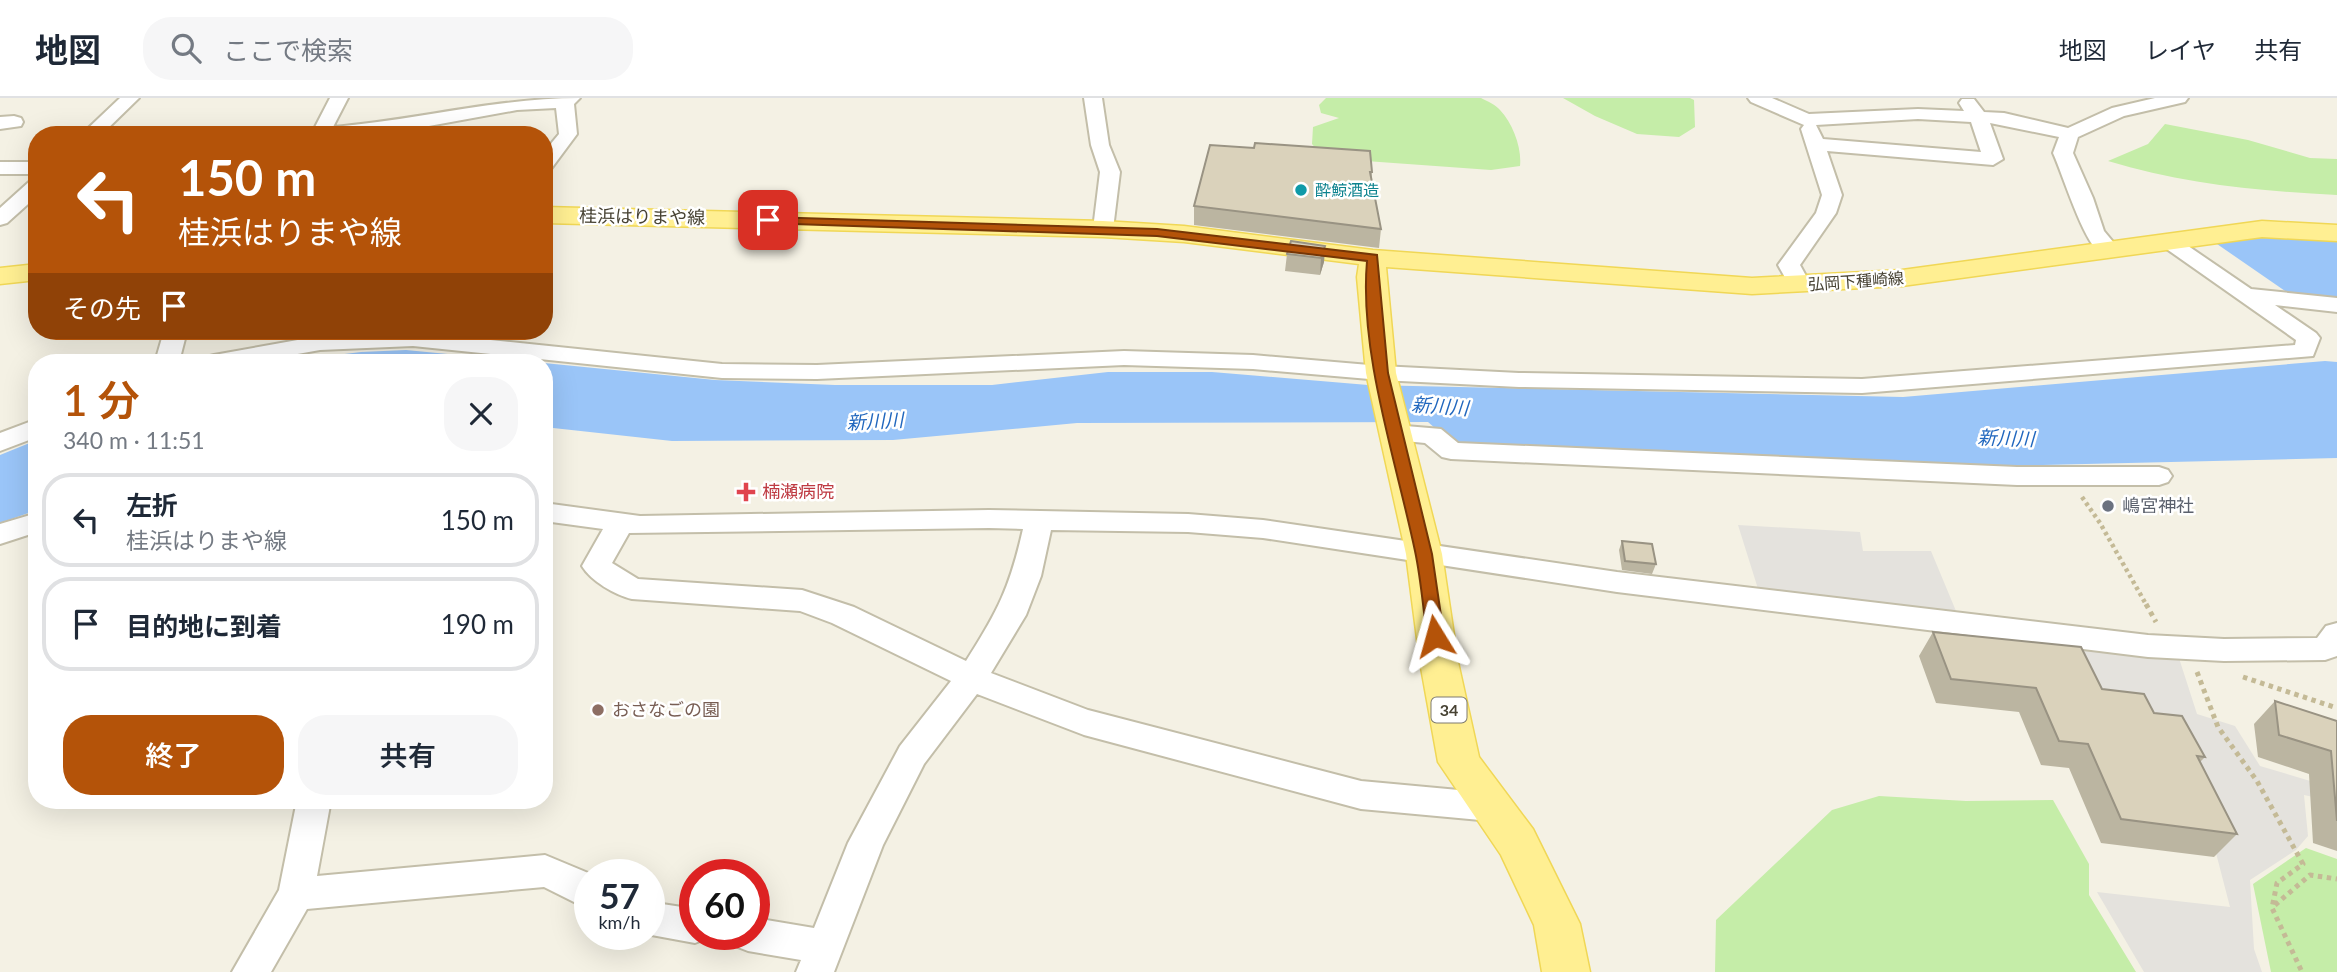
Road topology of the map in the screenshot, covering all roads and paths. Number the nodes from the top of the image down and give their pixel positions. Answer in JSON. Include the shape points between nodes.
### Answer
{"nodes":[{"id":1,"x":130,"y":98,"type":"edge"},
{"id":2,"x":338,"y":98,"type":"edge"},
{"id":3,"x":1093,"y":98,"type":"edge"},
{"id":4,"x":1757,"y":98,"type":"edge"},
{"id":5,"x":1964,"y":98,"type":"edge"},
{"id":6,"x":2096,"y":98,"type":"edge"},
{"id":7,"x":2179,"y":98,"type":"edge"},
{"id":8,"x":568,"y":100,"type":"edge"},
{"id":9,"x":2118,"y":112,"type":"junction"},
{"id":10,"x":1978,"y":117,"type":"junction"},
{"id":11,"x":1806,"y":120,"type":"junction"},
{"id":12,"x":100,"y":126,"type":"edge"},
{"id":13,"x":321,"y":126,"type":"edge"},
{"id":14,"x":396,"y":126,"type":"edge"},
{"id":15,"x":2070,"y":134,"type":"junction"},
{"id":16,"x":1816,"y":144,"type":"junction"},
{"id":17,"x":553,"y":154,"type":"edge"},
{"id":18,"x":0,"y":168,"type":"edge"},
{"id":19,"x":28,"y":168,"type":"edge"},
{"id":20,"x":28,"y":193,"type":"edge"},
{"id":21,"x":553,"y":215,"type":"edge"},
{"id":22,"x":0,"y":219,"type":"edge"},
{"id":23,"x":1103,"y":229,"type":"junction"},
{"id":24,"x":2337,"y":233,"type":"edge"},
{"id":25,"x":2168,"y":241,"type":"junction"},
{"id":26,"x":2108,"y":248,"type":"junction"},
{"id":27,"x":1373,"y":258,"type":"junction"},
{"id":28,"x":28,"y":273,"type":"edge"},
{"id":29,"x":0,"y":276,"type":"edge"},
{"id":30,"x":1800,"y":285,"type":"junction"},
{"id":31,"x":2247,"y":295,"type":"junction"},
{"id":32,"x":2337,"y":305,"type":"edge"},
{"id":33,"x":390,"y":340,"type":"edge"},
{"id":34,"x":423,"y":340,"type":"edge"},
{"id":35,"x":259,"y":354,"type":"edge"},
{"id":36,"x":1382,"y":377,"type":"junction"},
{"id":37,"x":1392,"y":428,"type":"junction"},
{"id":38,"x":28,"y":432,"type":"edge"},
{"id":39,"x":0,"y":443,"type":"edge"},
{"id":40,"x":2067,"y":476,"type":"junction"},
{"id":41,"x":2158,"y":476,"type":"dead end"},
{"id":42,"x":553,"y":513,"type":"edge"},
{"id":43,"x":1039,"y":520,"type":"junction"},
{"id":44,"x":620,"y":524,"type":"junction"},
{"id":45,"x":28,"y":525,"type":"edge"},
{"id":46,"x":0,"y":534,"type":"edge"},
{"id":47,"x":1424,"y":554,"type":"junction"},
{"id":48,"x":2333,"y":646,"type":"edge"},
{"id":49,"x":2179,"y":648,"type":"junction"},
{"id":50,"x":2231,"y":673,"type":"dead end"},
{"id":51,"x":972,"y":677,"type":"junction"},
{"id":52,"x":2337,"y":708,"type":"edge"},
{"id":53,"x":1491,"y":807,"type":"junction"},
{"id":54,"x":312,"y":809,"type":"edge"},
{"id":55,"x":2337,"y":879,"type":"edge"},
{"id":56,"x":574,"y":883,"type":"edge"},
{"id":57,"x":296,"y":894,"type":"junction"},
{"id":58,"x":2272,"y":908,"type":"junction"},
{"id":59,"x":770,"y":942,"type":"edge"},
{"id":60,"x":820,"y":959,"type":"edge"},
{"id":61,"x":251,"y":972,"type":"edge"},
{"id":62,"x":1566,"y":972,"type":"edge"},
{"id":63,"x":2302,"y":972,"type":"edge"}],
"edges":[{"from":1,"to":12,"type":"street"},
{"from":2,"to":13,"type":"street"},
{"from":3,"to":23,"type":"street","via":[[1100,145],[1110,172]]},
{"from":4,"to":11,"type":"street"},
{"from":5,"to":10,"type":"street"},
{"from":6,"to":9,"type":"street","via":[[2103,107]]},
{"from":7,"to":9,"type":"street"},
{"from":8,"to":14,"type":"street"},
{"from":8,"to":17,"type":"street","via":[[568,135]]},
{"from":9,"to":15,"type":"street"},
{"from":10,"to":11,"type":"street","via":[[1918,114]]},
{"from":10,"to":15,"type":"street"},
{"from":10,"to":16,"type":"street","via":[[1993,159]]},
{"from":11,"to":16,"type":"street"},
{"from":15,"to":26,"type":"street","via":[[2063,153],[2094,232]]},
{"from":16,"to":30,"type":"street","via":[[1832,195],[1826,213],[1789,265]]},
{"from":18,"to":19,"type":"street"},
{"from":20,"to":22,"type":"street"},
{"from":21,"to":23,"type":"main road","name":"桂浜はりまや線"},
{"from":23,"to":27,"type":"main road","name":"桂浜はりまや線","via":[[1184,234]]},
{"from":24,"to":25,"type":"main road","name":"弘岡下種崎線","via":[[2262,229]]},
{"from":25,"to":26,"type":"main road","name":"弘岡下種崎線"},
{"from":25,"to":31,"type":"street"},
{"from":26,"to":30,"type":"main road","name":"弘岡下種崎線","via":[[1902,278]]},
{"from":27,"to":30,"type":"main road","name":"弘岡下種崎線","via":[[1676,282]]},
{"from":27,"to":36,"type":"main road","number":"34","via":[[1371,278]]},
{"from":28,"to":29,"type":"main road"},
{"from":31,"to":32,"type":"street"},
{"from":31,"to":36,"type":"street","via":[[2308,338],[2305,351],[1862,386]]},
{"from":33,"to":35,"type":"street","via":[[320,343]]},
{"from":34,"to":36,"type":"street","via":[[722,371],[817,372],[1124,358],[1253,362]]},
{"from":36,"to":37,"type":"main road","number":"34"},
{"from":37,"to":40,"type":"street","via":[[1432,435],[1451,451]]},
{"from":37,"to":47,"type":"main road","number":"34"},
{"from":38,"to":39,"type":"street"},
{"from":40,"to":41,"type":"street"},
{"from":40,"to":49,"type":"path"},
{"from":42,"to":44,"type":"street"},
{"from":43,"to":44,"type":"street"},
{"from":43,"to":47,"type":"street","via":[[1263,529]]},
{"from":43,"to":51,"type":"street","via":[[1027,576],[1011,615]]},
{"from":44,"to":51,"type":"street","via":[[596,566],[632,589],[802,601],[843,615]]},
{"from":45,"to":46,"type":"street"},
{"from":47,"to":49,"type":"street","via":[[1631,584]]},
{"from":47,"to":53,"type":"main road","number":"34","via":[[1459,762]]},
{"from":48,"to":49,"type":"street"},
{"from":49,"to":58,"type":"path","via":[[2218,727],[2257,781],[2303,864],[2277,883]]},
{"from":50,"to":52,"type":"path"},
{"from":51,"to":53,"type":"street","via":[[1084,722],[1349,792]]},
{"from":51,"to":60,"type":"street","via":[[912,755],[866,843]]},
{"from":53,"to":62,"type":"main road","number":"34","via":[[1517,842],[1557,924]]},
{"from":54,"to":57,"type":"street"},
{"from":55,"to":58,"type":"path","via":[[2310,875]]},
{"from":56,"to":57,"type":"street","via":[[545,871]]},
{"from":57,"to":61,"type":"street"},
{"from":58,"to":63,"type":"path"},
{"from":59,"to":60,"type":"street"}]}
